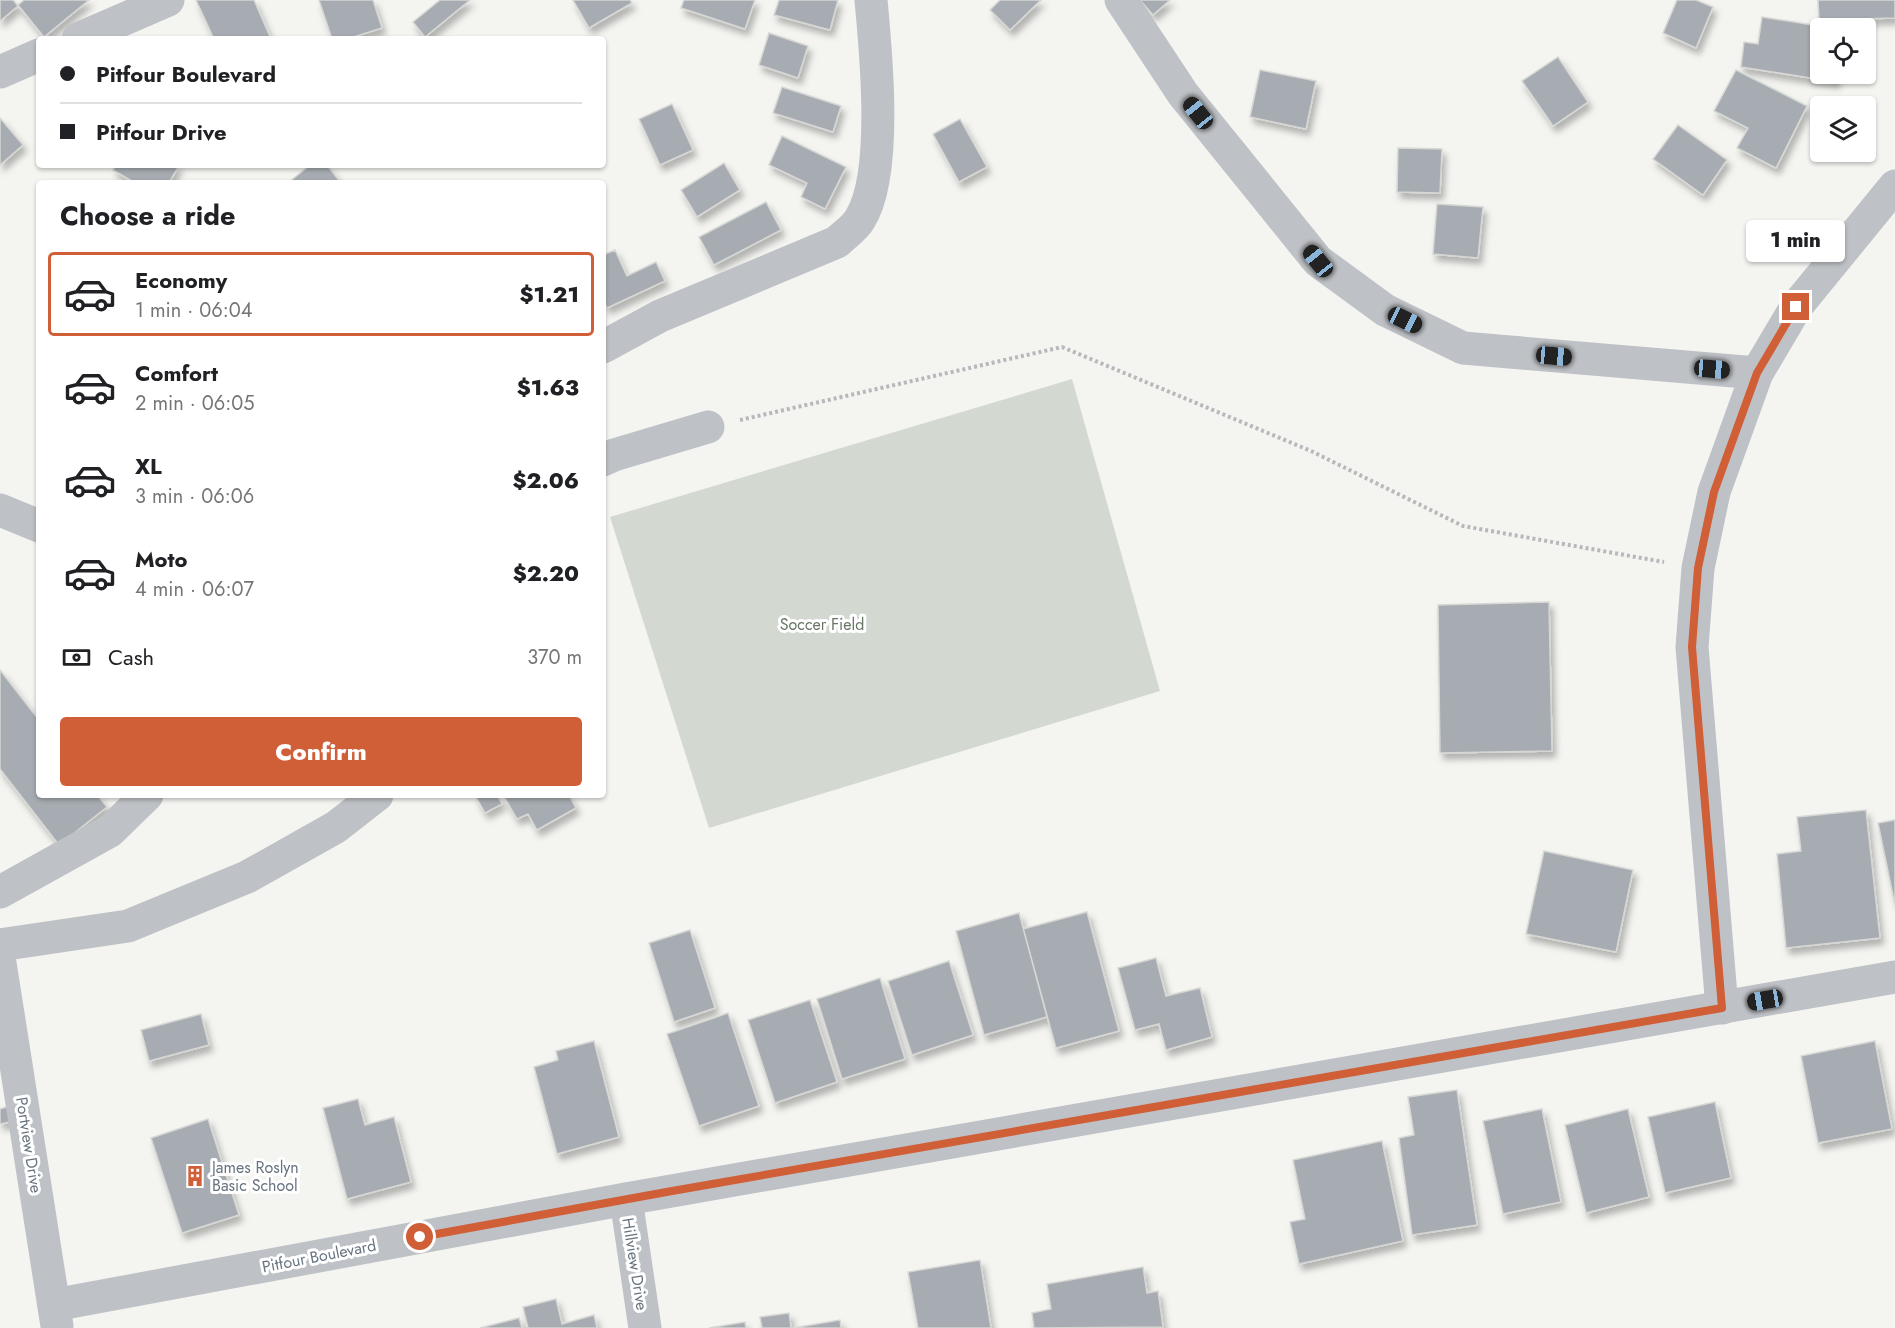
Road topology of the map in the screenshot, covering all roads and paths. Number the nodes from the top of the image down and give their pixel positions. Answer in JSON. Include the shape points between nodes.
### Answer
{"nodes":[{"id":1,"x":168,"y":0,"type":"edge"},
{"id":2,"x":871,"y":0,"type":"edge"},
{"id":3,"x":1121,"y":0,"type":"edge"},
{"id":4,"x":85,"y":36,"type":"edge"},
{"id":5,"x":36,"y":57,"type":"edge"},
{"id":6,"x":0,"y":72,"type":"edge"},
{"id":7,"x":1895,"y":186,"type":"edge"},
{"id":8,"x":606,"y":345,"type":"edge"},
{"id":9,"x":1757,"y":373,"type":"junction"},
{"id":10,"x":708,"y":427,"type":"joint"},
{"id":11,"x":606,"y":459,"type":"edge"},
{"id":12,"x":0,"y":510,"type":"edge"},
{"id":13,"x":36,"y":525,"type":"edge"},
{"id":14,"x":1698,"y":568,"type":"junction"},
{"id":15,"x":144,"y":798,"type":"edge"},
{"id":16,"x":373,"y":798,"type":"edge"},
{"id":17,"x":0,"y":892,"type":"edge"},
{"id":18,"x":0,"y":945,"type":"edge"},
{"id":19,"x":0,"y":963,"type":"edge"},
{"id":20,"x":1895,"y":977,"type":"edge"},
{"id":21,"x":1722,"y":1008,"type":"junction"},
{"id":22,"x":626,"y":1199,"type":"junction"},
{"id":23,"x":56,"y":1317,"type":"edge"},
{"id":24,"x":645,"y":1328,"type":"edge"}],
"edges":[{"from":1,"to":4,"type":"street"},
{"from":2,"to":8,"type":"street","via":[[877,132],[872,193],[860,220],[837,242],[660,316]]},
{"from":3,"to":9,"type":"street","via":[[1183,94],[1318,261],[1385,310],[1463,348]]},
{"from":5,"to":6,"type":"street"},
{"from":7,"to":9,"type":"street","via":[[1796,307]]},
{"from":9,"to":14,"type":"street","via":[[1714,492]]},
{"from":10,"to":11,"type":"street"},
{"from":10,"to":14,"type":"path","via":[[1062,347],[1311,452],[1463,526]]},
{"from":12,"to":13,"type":"street"},
{"from":14,"to":21,"type":"street","via":[[1692,647]]},
{"from":15,"to":17,"type":"street","via":[[110,831]]},
{"from":16,"to":18,"type":"street","via":[[336,827],[247,877],[128,926]]},
{"from":19,"to":23,"type":"street","name":"Portview Drive"},
{"from":20,"to":21,"type":"street","name":"Pitfour Boulevard"},
{"from":21,"to":22,"type":"street","name":"Pitfour Boulevard"},
{"from":22,"to":23,"type":"street","name":"Pitfour Boulevard"},
{"from":22,"to":24,"type":"street","name":"Hillview Drive"}]}
